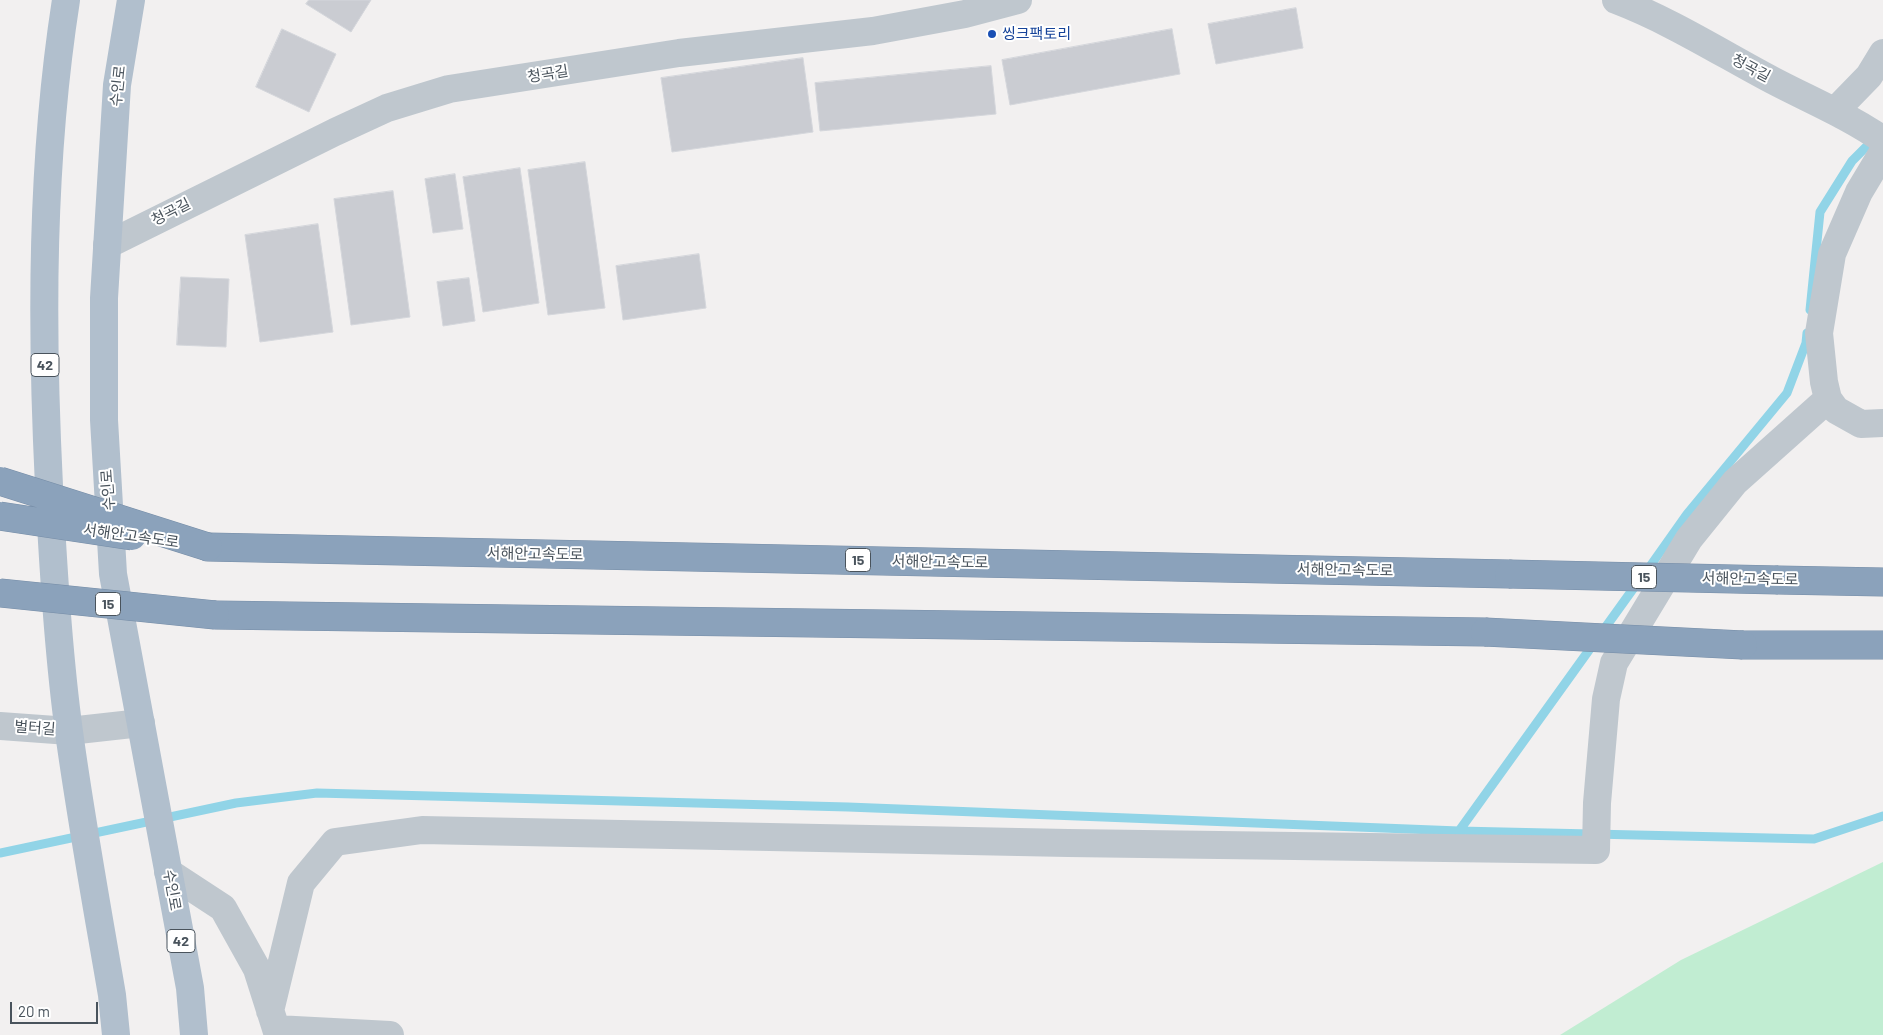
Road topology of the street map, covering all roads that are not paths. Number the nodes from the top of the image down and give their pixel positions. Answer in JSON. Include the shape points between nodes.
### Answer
{"nodes":[{"id":1,"x":66,"y":0,"type":"edge"},
{"id":2,"x":130,"y":0,"type":"edge"},
{"id":3,"x":1018,"y":0,"type":"edge"},
{"id":4,"x":1616,"y":0,"type":"edge"},
{"id":5,"x":1883,"y":53,"type":"edge"},
{"id":6,"x":1835,"y":111,"type":"junction"},
{"id":7,"x":1883,"y":140,"type":"edge"},
{"id":8,"x":1883,"y":152,"type":"edge"},
{"id":9,"x":107,"y":245,"type":"junction"},
{"id":10,"x":1828,"y":399,"type":"junction"},
{"id":11,"x":1883,"y":423,"type":"edge"},
{"id":12,"x":0,"y":481,"type":"edge"},
{"id":13,"x":0,"y":516,"type":"edge"},
{"id":14,"x":208,"y":547,"type":"junction"},
{"id":15,"x":1883,"y":582,"type":"edge"},
{"id":16,"x":0,"y":593,"type":"edge"},
{"id":17,"x":1883,"y":645,"type":"edge"},
{"id":18,"x":141,"y":723,"type":"junction"},
{"id":19,"x":0,"y":726,"type":"edge"},
{"id":20,"x":69,"y":731,"type":"junction"},
{"id":21,"x":166,"y":860,"type":"junction"},
{"id":22,"x":274,"y":1025,"type":"edge"},
{"id":23,"x":116,"y":1035,"type":"edge"},
{"id":24,"x":194,"y":1035,"type":"edge"},
{"id":25,"x":390,"y":1035,"type":"edge"}],
"edges":[{"from":1,"to":20,"type":"main road","number":"42","via":[[54,75],[48,184],[45,403],[53,562]]},
{"from":2,"to":9,"type":"main road","name":"수인로","number":"42","via":[[116,85]]},
{"from":3,"to":9,"type":"street","name":"청곡길","via":[[965,14],[873,31],[678,53],[449,89],[387,108]]},
{"from":4,"to":6,"type":"street","name":"청곡길","via":[[1645,11]]},
{"from":5,"to":6,"type":"street","via":[[1869,76]]},
{"from":6,"to":7,"type":"street","name":"청곡길"},
{"from":8,"to":10,"type":"street","via":[[1859,192],[1832,254],[1819,333]]},
{"from":9,"to":18,"type":"main road","name":"수인로","number":"42","via":[[104,420],[113,574]]},
{"from":10,"to":11,"type":"street","via":[[1836,410],[1861,424]]},
{"from":10,"to":22,"type":"street","via":[[1735,482],[1689,539],[1614,663],[1606,699],[1596,803],[1596,850],[422,830],[335,842],[301,883]]},
{"from":12,"to":14,"type":"highway","bridge":true},
{"from":13,"to":14,"type":"highway","name":"서해안고속도로","number":"15","bridge":true},
{"from":14,"to":15,"type":"highway","name":"서해안고속도로","number":"15","bridge":true},
{"from":16,"to":17,"type":"highway","number":"15","bridge":true,"via":[[215,615],[1484,632],[1743,645]]},
{"from":18,"to":20,"type":"street","name":"벌터길"},
{"from":18,"to":21,"type":"main road","name":"수인로","number":"42"},
{"from":19,"to":20,"type":"street","name":"벌터길"},
{"from":20,"to":23,"type":"main road","number":"42"},
{"from":21,"to":22,"type":"street","via":[[223,908],[257,969]]},
{"from":21,"to":24,"type":"main road","name":"수인로","number":"42","via":[[190,988]]},
{"from":22,"to":25,"type":"street"}]}
